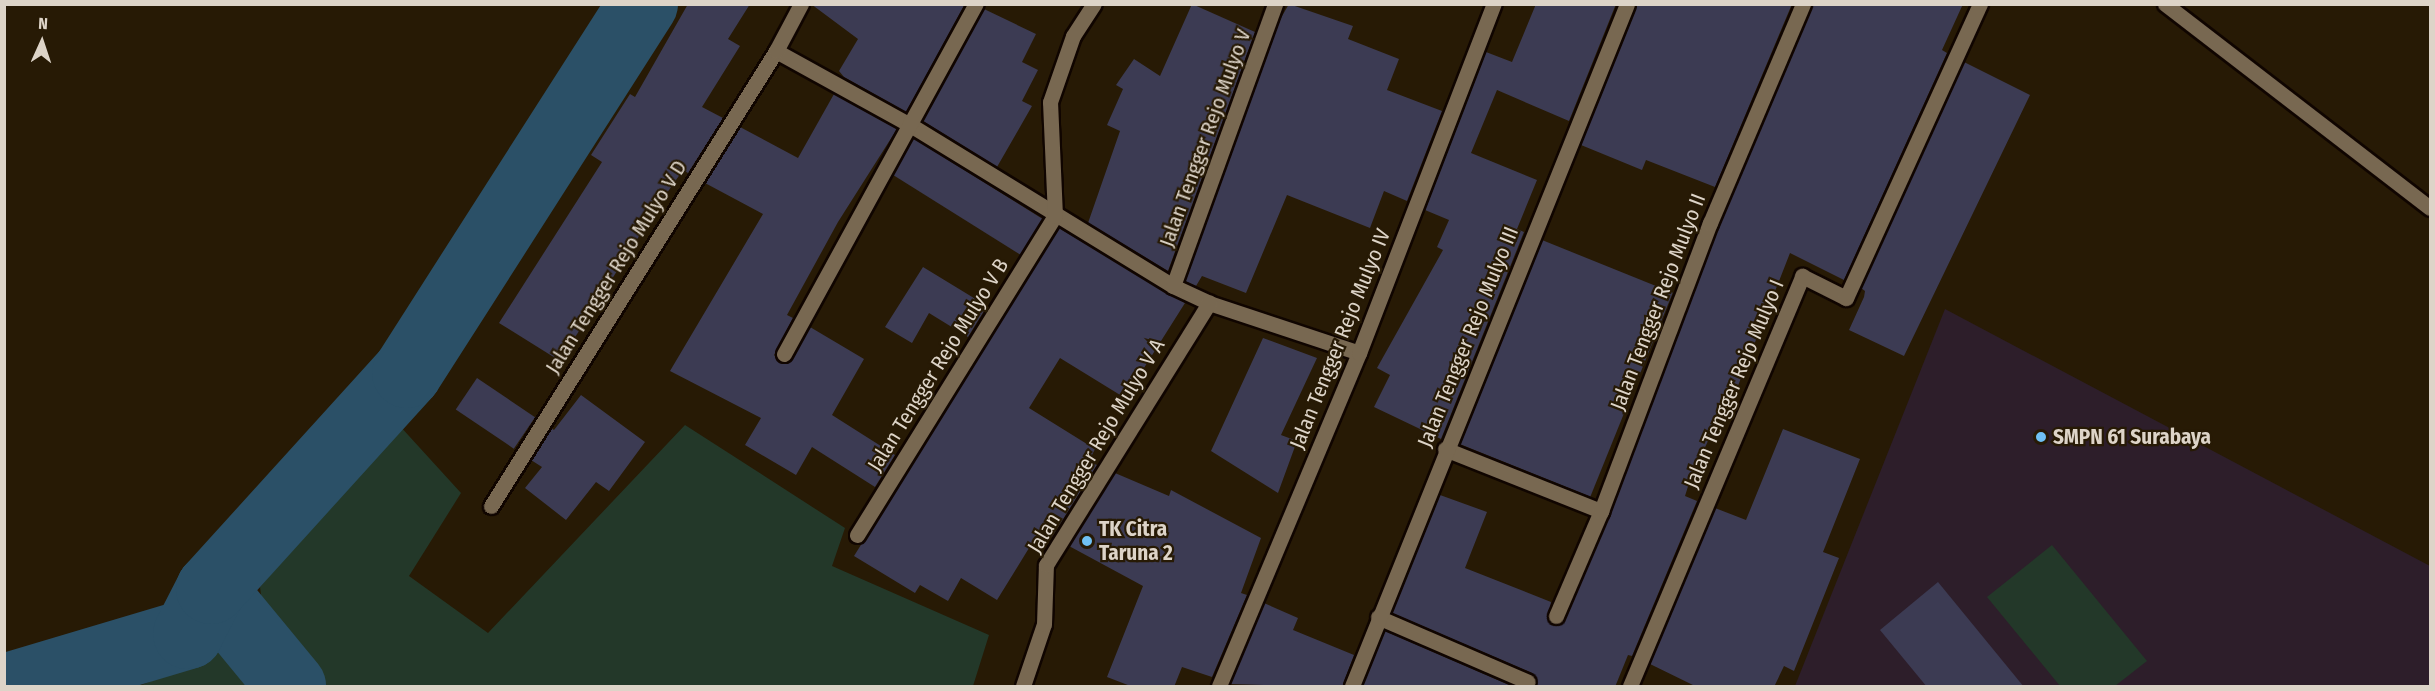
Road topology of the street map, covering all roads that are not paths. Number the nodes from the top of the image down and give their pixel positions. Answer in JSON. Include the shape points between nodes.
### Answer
{"nodes":[{"id":1,"x":801,"y":4,"type":"edge"},
{"id":2,"x":976,"y":4,"type":"edge"},
{"id":3,"x":1094,"y":4,"type":"edge"},
{"id":4,"x":1275,"y":4,"type":"edge"},
{"id":5,"x":1494,"y":4,"type":"edge"},
{"id":6,"x":1627,"y":4,"type":"edge"},
{"id":7,"x":1803,"y":4,"type":"edge"},
{"id":8,"x":1980,"y":4,"type":"edge"},
{"id":9,"x":2164,"y":4,"type":"edge"},
{"id":10,"x":776,"y":51,"type":"junction"},
{"id":11,"x":912,"y":126,"type":"junction"},
{"id":12,"x":2430,"y":208,"type":"edge"},
{"id":13,"x":1055,"y":216,"type":"junction"},
{"id":14,"x":1173,"y":286,"type":"junction"},
{"id":15,"x":1209,"y":303,"type":"junction"},
{"id":16,"x":1359,"y":353,"type":"junction"},
{"id":17,"x":784,"y":354,"type":"dead end"},
{"id":18,"x":1445,"y":449,"type":"junction"},
{"id":19,"x":491,"y":506,"type":"dead end"},
{"id":20,"x":1601,"y":511,"type":"junction"},
{"id":21,"x":857,"y":535,"type":"dead end"},
{"id":22,"x":1556,"y":616,"type":"dead end"},
{"id":23,"x":1378,"y":617,"type":"junction"},
{"id":24,"x":1528,"y":681,"type":"dead end"},
{"id":25,"x":1023,"y":687,"type":"edge"},
{"id":26,"x":1219,"y":687,"type":"edge"},
{"id":27,"x":1352,"y":687,"type":"edge"},
{"id":28,"x":1630,"y":687,"type":"edge"}],
"edges":[{"from":1,"to":10,"type":"street","name":"Jalan Tengger Rejo Mulyo V D"},
{"from":2,"to":11,"type":"street"},
{"from":3,"to":13,"type":"street","via":[[1073,36],[1050,102]]},
{"from":4,"to":14,"type":"street","name":"Jalan Tengger Rejo Mulyo V"},
{"from":5,"to":16,"type":"street","name":"Jalan Tengger Rejo Mulyo IV"},
{"from":6,"to":18,"type":"street","name":"Jalan Tengger Rejo Mulyo III"},
{"from":7,"to":20,"type":"street","name":"Jalan Tengger Rejo Mulyo II","via":[[1710,223]]},
{"from":8,"to":28,"type":"street","name":"Jalan Tengger Rejo Mulyo I","via":[[1846,298],[1802,276]]},
{"from":9,"to":12,"type":"street"},
{"from":10,"to":11,"type":"street"},
{"from":10,"to":19,"type":"street","name":"Jalan Tengger Rejo Mulyo V D"},
{"from":11,"to":13,"type":"street"},
{"from":11,"to":17,"type":"street"},
{"from":13,"to":14,"type":"street"},
{"from":13,"to":21,"type":"street","name":"Jalan Tengger Rejo Mulyo V B"},
{"from":14,"to":15,"type":"street"},
{"from":15,"to":16,"type":"street"},
{"from":15,"to":25,"type":"street","name":"Jalan Tengger Rejo Mulyo V A","via":[[1046,565],[1044,624]]},
{"from":16,"to":26,"type":"street","name":"Jalan Tengger Rejo Mulyo IV"},
{"from":18,"to":20,"type":"street"},
{"from":18,"to":23,"type":"street","name":"Jalan Tengger Rejo Mulyo III"},
{"from":20,"to":22,"type":"street","name":"Jalan Tengger Rejo Mulyo II"},
{"from":23,"to":24,"type":"street"},
{"from":23,"to":27,"type":"street","name":"Jalan Tengger Rejo Mulyo III"}]}
